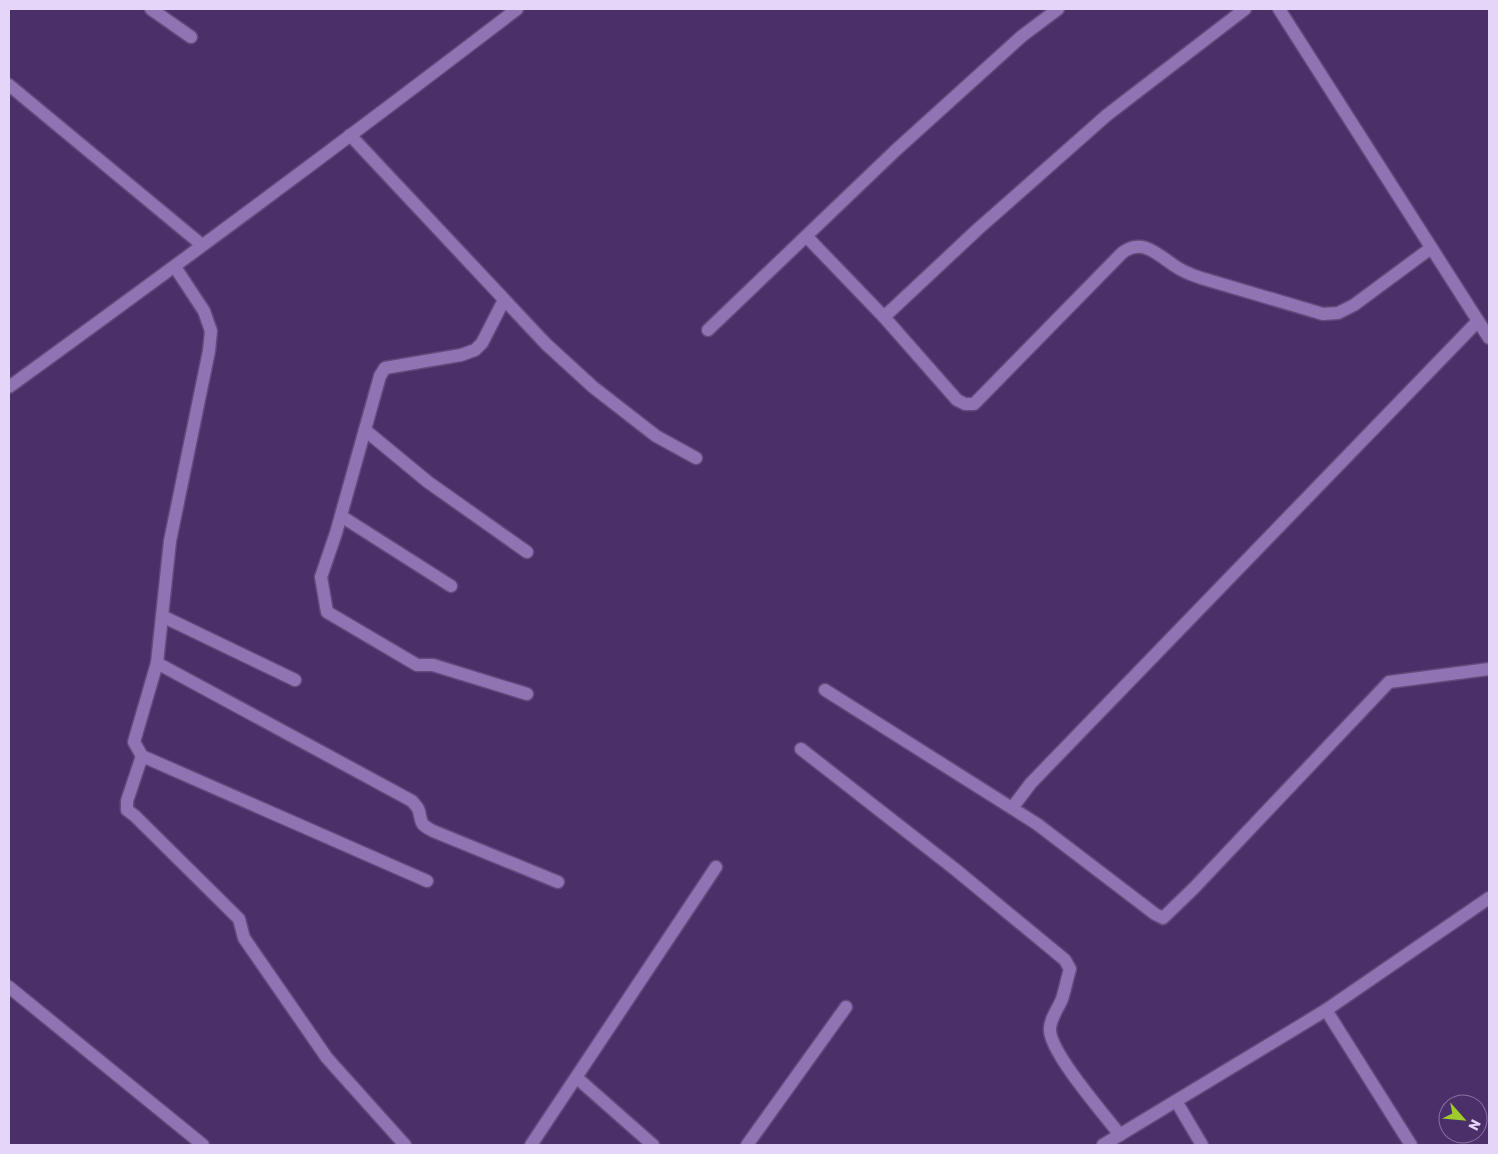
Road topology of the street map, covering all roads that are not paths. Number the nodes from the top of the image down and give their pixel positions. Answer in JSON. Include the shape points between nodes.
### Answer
{"nodes":[{"id":1,"x":151,"y":9,"type":"edge"},
{"id":2,"x":517,"y":9,"type":"edge"},
{"id":3,"x":1058,"y":9,"type":"edge"},
{"id":4,"x":1245,"y":9,"type":"edge"},
{"id":5,"x":1279,"y":9,"type":"edge"},
{"id":6,"x":190,"y":37,"type":"dead end"},
{"id":7,"x":9,"y":85,"type":"edge"},
{"id":8,"x":350,"y":135,"type":"junction"},
{"id":9,"x":807,"y":236,"type":"junction"},
{"id":10,"x":202,"y":244,"type":"junction"},
{"id":11,"x":1431,"y":248,"type":"junction"},
{"id":12,"x":174,"y":268,"type":"junction"},
{"id":13,"x":504,"y":300,"type":"junction"},
{"id":14,"x":884,"y":317,"type":"junction"},
{"id":15,"x":1478,"y":321,"type":"junction"},
{"id":16,"x":708,"y":330,"type":"dead end"},
{"id":17,"x":1489,"y":338,"type":"edge"},
{"id":18,"x":9,"y":387,"type":"edge"},
{"id":19,"x":364,"y":430,"type":"junction"},
{"id":20,"x":696,"y":458,"type":"dead end"},
{"id":21,"x":341,"y":516,"type":"junction"},
{"id":22,"x":527,"y":552,"type":"dead end"},
{"id":23,"x":452,"y":586,"type":"dead end"},
{"id":24,"x":162,"y":616,"type":"junction"},
{"id":25,"x":157,"y":663,"type":"junction"},
{"id":26,"x":1489,"y":669,"type":"edge"},
{"id":27,"x":295,"y":680,"type":"dead end"},
{"id":28,"x":825,"y":690,"type":"dead end"},
{"id":29,"x":527,"y":694,"type":"dead end"},
{"id":30,"x":801,"y":749,"type":"dead end"},
{"id":31,"x":142,"y":756,"type":"junction"},
{"id":32,"x":1012,"y":808,"type":"junction"},
{"id":33,"x":716,"y":867,"type":"dead end"},
{"id":34,"x":427,"y":881,"type":"dead end"},
{"id":35,"x":558,"y":882,"type":"dead end"},
{"id":36,"x":1489,"y":898,"type":"edge"},
{"id":37,"x":9,"y":986,"type":"edge"},
{"id":38,"x":846,"y":1007,"type":"dead end"},
{"id":39,"x":1326,"y":1010,"type":"junction"},
{"id":40,"x":577,"y":1078,"type":"junction"},
{"id":41,"x":1176,"y":1101,"type":"junction"},
{"id":42,"x":1120,"y":1135,"type":"junction"},
{"id":43,"x":203,"y":1145,"type":"edge"},
{"id":44,"x":405,"y":1145,"type":"edge"},
{"id":45,"x":531,"y":1145,"type":"edge"},
{"id":46,"x":653,"y":1145,"type":"edge"},
{"id":47,"x":747,"y":1145,"type":"edge"},
{"id":48,"x":1104,"y":1145,"type":"edge"},
{"id":49,"x":1202,"y":1145,"type":"edge"},
{"id":50,"x":1410,"y":1145,"type":"edge"}],
"edges":[{"from":1,"to":6,"type":"street"},
{"from":2,"to":8,"type":"street"},
{"from":3,"to":9,"type":"street","via":[[1014,43]]},
{"from":4,"to":14,"type":"street","via":[[1106,115]]},
{"from":5,"to":11,"type":"street"},
{"from":7,"to":10,"type":"street"},
{"from":8,"to":10,"type":"street"},
{"from":8,"to":13,"type":"street"},
{"from":9,"to":14,"type":"street"},
{"from":9,"to":16,"type":"street"},
{"from":10,"to":12,"type":"street"},
{"from":11,"to":14,"type":"street","via":[[1354,305],[1338,313],[1323,314],[1201,278],[1143,246],[1129,247],[974,404],[957,400]]},
{"from":11,"to":15,"type":"street"},
{"from":12,"to":18,"type":"street"},
{"from":12,"to":24,"type":"street","via":[[204,311],[211,331],[170,541]]},
{"from":13,"to":19,"type":"street","via":[[482,343],[475,350],[385,368]]},
{"from":13,"to":20,"type":"street","via":[[592,387],[656,436]]},
{"from":15,"to":17,"type":"street"},
{"from":15,"to":32,"type":"street","via":[[1031,783]]},
{"from":19,"to":21,"type":"street"},
{"from":19,"to":22,"type":"street","via":[[428,482]]},
{"from":21,"to":23,"type":"street"},
{"from":21,"to":29,"type":"street","via":[[322,577],[327,612],[417,665],[433,665]]},
{"from":24,"to":25,"type":"street"},
{"from":24,"to":27,"type":"street"},
{"from":25,"to":31,"type":"street","via":[[134,742]]},
{"from":25,"to":35,"type":"street","via":[[412,801],[419,810],[419,818],[433,831]]},
{"from":26,"to":32,"type":"street","via":[[1389,682],[1163,918]]},
{"from":28,"to":32,"type":"street"},
{"from":30,"to":42,"type":"street","via":[[1065,960],[1070,969],[1050,1030],[1052,1038],[1063,1060]]},
{"from":31,"to":34,"type":"street"},
{"from":31,"to":44,"type":"street","via":[[127,810],[239,919],[244,938],[327,1058]]},
{"from":33,"to":40,"type":"street"},
{"from":36,"to":39,"type":"street"},
{"from":37,"to":43,"type":"street"},
{"from":38,"to":47,"type":"street"},
{"from":39,"to":41,"type":"street"},
{"from":39,"to":50,"type":"street"},
{"from":40,"to":45,"type":"street"},
{"from":40,"to":46,"type":"street"},
{"from":41,"to":42,"type":"street"},
{"from":41,"to":49,"type":"street"},
{"from":42,"to":48,"type":"street"}]}
